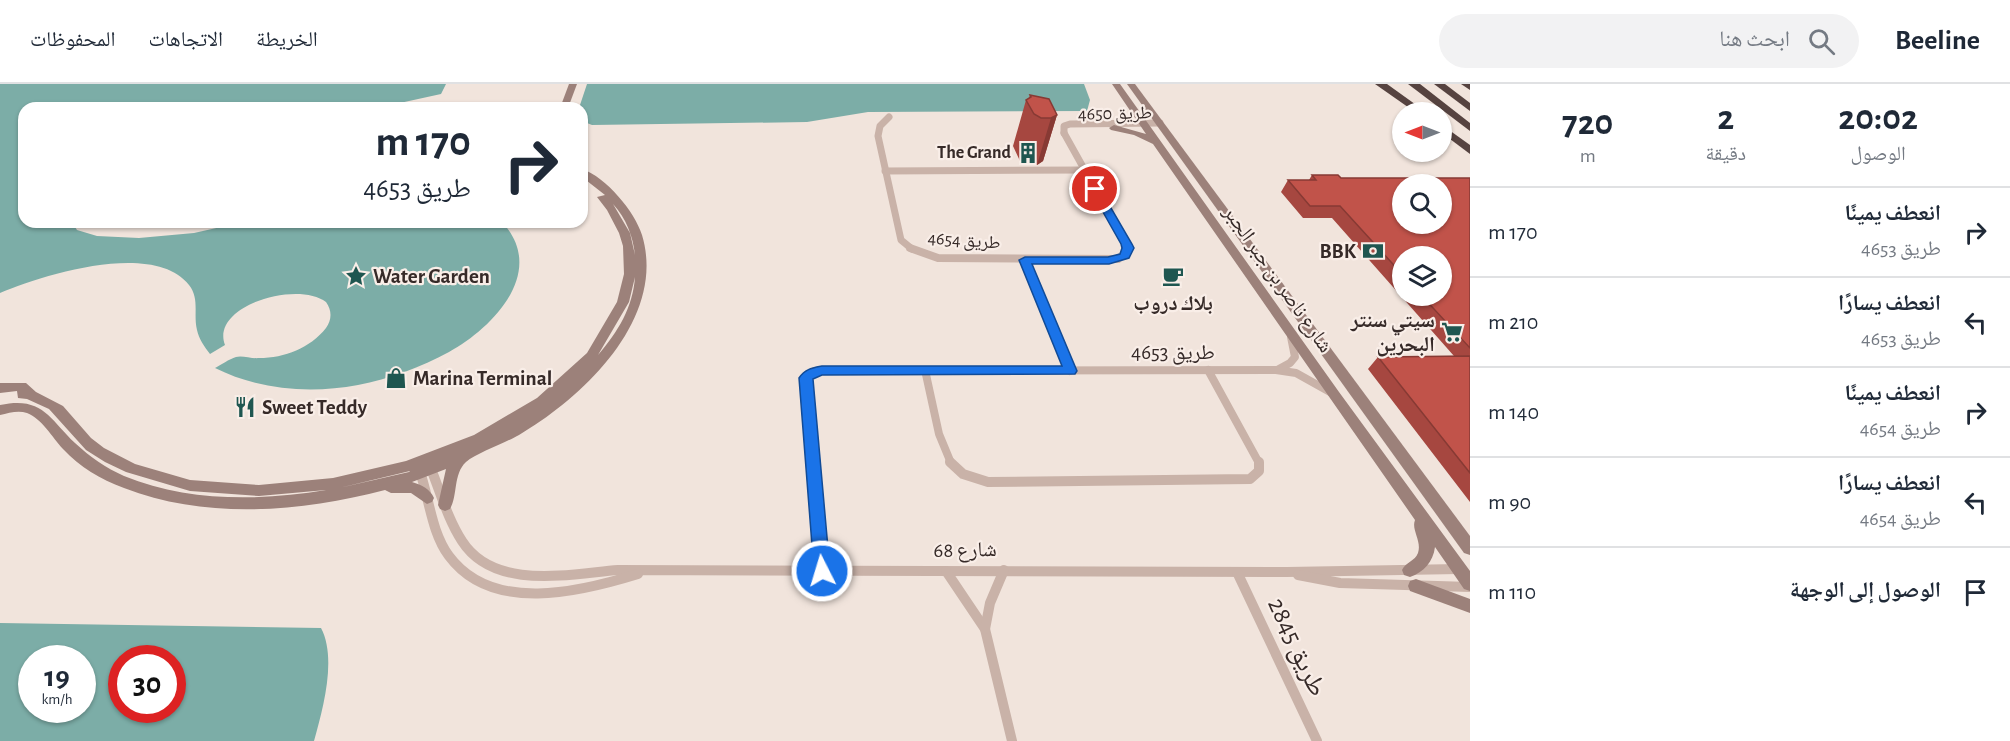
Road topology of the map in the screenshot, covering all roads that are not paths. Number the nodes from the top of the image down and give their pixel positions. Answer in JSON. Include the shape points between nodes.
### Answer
{"nodes":[{"id":1,"x":573,"y":84,"type":"edge"},
{"id":2,"x":1116,"y":84,"type":"edge"},
{"id":3,"x":1131,"y":84,"type":"edge"},
{"id":4,"x":1380,"y":84,"type":"edge"},
{"id":5,"x":1413,"y":84,"type":"edge"},
{"id":6,"x":1424,"y":84,"type":"edge"},
{"id":7,"x":1438,"y":84,"type":"edge"},
{"id":8,"x":1466,"y":84,"type":"edge"},
{"id":9,"x":1470,"y":87,"type":"edge"},
{"id":10,"x":566,"y":102,"type":"edge"},
{"id":11,"x":1406,"y":102,"type":"edge"},
{"id":12,"x":1436,"y":102,"type":"edge"},
{"id":13,"x":1130,"y":105,"type":"junction"},
{"id":14,"x":1470,"y":108,"type":"edge"},
{"id":15,"x":1452,"y":114,"type":"edge"},
{"id":16,"x":889,"y":117,"type":"dead end"},
{"id":17,"x":1452,"y":117,"type":"edge"},
{"id":18,"x":1470,"y":120,"type":"edge"},
{"id":19,"x":1117,"y":125,"type":"junction"},
{"id":20,"x":1144,"y":125,"type":"junction"},
{"id":21,"x":1162,"y":125,"type":"junction"},
{"id":22,"x":1470,"y":128,"type":"edge"},
{"id":23,"x":1064,"y":133,"type":"joint"},
{"id":24,"x":1470,"y":135,"type":"edge"},
{"id":25,"x":1452,"y":136,"type":"edge"},
{"id":26,"x":1157,"y":143,"type":"junction"},
{"id":27,"x":1470,"y":151,"type":"edge"},
{"id":28,"x":1085,"y":170,"type":"junction"},
{"id":29,"x":885,"y":171,"type":"junction"},
{"id":30,"x":588,"y":177,"type":"edge"},
{"id":31,"x":588,"y":185,"type":"edge"},
{"id":32,"x":1025,"y":260,"type":"junction"},
{"id":33,"x":1289,"y":331,"type":"junction"},
{"id":34,"x":926,"y":370,"type":"junction"},
{"id":35,"x":1208,"y":370,"type":"junction"},
{"id":36,"x":1276,"y":370,"type":"junction"},
{"id":37,"x":1070,"y":371,"type":"junction"},
{"id":38,"x":0,"y":387,"type":"edge"},
{"id":39,"x":24,"y":389,"type":"junction"},
{"id":40,"x":1334,"y":395,"type":"junction"},
{"id":41,"x":2,"y":410,"type":"edge"},
{"id":42,"x":462,"y":457,"type":"junction"},
{"id":43,"x":423,"y":466,"type":"junction"},
{"id":44,"x":359,"y":491,"type":"junction"},
{"id":45,"x":427,"y":498,"type":"junction"},
{"id":46,"x":1410,"y":502,"type":"junction"},
{"id":47,"x":445,"y":505,"type":"junction"},
{"id":48,"x":1452,"y":523,"type":"junction"},
{"id":49,"x":1470,"y":537,"type":"edge"},
{"id":50,"x":1470,"y":548,"type":"edge"},
{"id":51,"x":1466,"y":569,"type":"edge"},
{"id":52,"x":1004,"y":570,"type":"junction"},
{"id":53,"x":1410,"y":570,"type":"junction"},
{"id":54,"x":822,"y":571,"type":"junction"},
{"id":55,"x":946,"y":571,"type":"junction"},
{"id":56,"x":643,"y":572,"type":"junction"},
{"id":57,"x":1237,"y":572,"type":"junction"},
{"id":58,"x":1287,"y":572,"type":"junction"},
{"id":59,"x":1416,"y":586,"type":"junction"},
{"id":60,"x":1470,"y":586,"type":"edge"},
{"id":61,"x":1470,"y":606,"type":"edge"},
{"id":62,"x":985,"y":629,"type":"junction"},
{"id":63,"x":1011,"y":741,"type":"edge"},
{"id":64,"x":1317,"y":741,"type":"edge"}],
"edges":[{"from":1,"to":10,"type":"street"},
{"from":2,"to":13,"type":"street","name":"شارع ناصر بن جبر الجبر"},
{"from":3,"to":21,"type":"street","name":"شارع ناصر بن جبر الجبر"},
{"from":4,"to":11,"type":"highway"},
{"from":5,"to":12,"type":"highway"},
{"from":6,"to":18,"type":"highway"},
{"from":7,"to":14,"type":"highway"},
{"from":8,"to":9,"type":"highway"},
{"from":13,"to":19,"type":"street","via":[[1131,117]]},
{"from":13,"to":20,"type":"street","name":"شارع ناصر بن جبر الجبر"},
{"from":15,"to":22,"type":"highway"},
{"from":16,"to":29,"type":"street","name":"طريق 4654","via":[[878,132]]},
{"from":17,"to":24,"type":"highway"},
{"from":19,"to":20,"type":"street","name":"طريق 4650"},
{"from":19,"to":23,"type":"street","name":"طريق 4650"},
{"from":19,"to":26,"type":"street"},
{"from":20,"to":21,"type":"street","name":"طريق 4650"},
{"from":20,"to":26,"type":"street","name":"شارع ناصر بن جبر الجبر"},
{"from":21,"to":48,"type":"street","name":"شارع ناصر بن جبر الجبر"},
{"from":23,"to":28,"type":"street","name":"طريق 4654"},
{"from":25,"to":27,"type":"highway"},
{"from":26,"to":33,"type":"street","name":"شارع ناصر بن جبر الجبر"},
{"from":28,"to":29,"type":"street"},
{"from":28,"to":32,"type":"street","name":"طريق 4654","via":[[1127,252],[1114,260]]},
{"from":29,"to":32,"type":"street","name":"طريق 4654","via":[[901,240],[910,249],[939,258]]},
{"from":30,"to":42,"type":"street","via":[[617,201],[637,233],[641,277],[632,312],[611,348],[571,392],[536,418]]},
{"from":31,"to":43,"type":"street","via":[[616,214],[629,244],[628,287],[609,332],[577,372],[528,411]]},
{"from":32,"to":37,"type":"street"},
{"from":33,"to":36,"type":"street","via":[[1297,353],[1290,365]]},
{"from":33,"to":40,"type":"street","name":"شارع ناصر بن جبر الجبر"},
{"from":34,"to":35,"type":"street","via":[[945,455],[956,469],[974,479],[1250,479],[1259,471],[1259,462]]},
{"from":34,"to":37,"type":"street","name":"طريق 4653"},
{"from":34,"to":54,"type":"street","name":"طريق 4653","via":[[822,370],[806,378]]},
{"from":35,"to":36,"type":"street","name":"طريق 4653"},
{"from":35,"to":37,"type":"street","name":"طريق 4653"},
{"from":36,"to":40,"type":"street","name":"طريق 4653","via":[[1296,373]]},
{"from":38,"to":39,"type":"street","via":[[16,385]]},
{"from":39,"to":41,"type":"street","via":[[20,399]]},
{"from":39,"to":43,"type":"street","via":[[28,395],[59,409],[92,447],[129,468],[181,484],[238,492],[285,491]]},
{"from":40,"to":46,"type":"street","name":"شارع ناصر بن جبر الجبر"},
{"from":41,"to":44,"type":"street","via":[[32,409],[96,468],[169,495],[253,503],[312,500]]},
{"from":42,"to":43,"type":"street"},
{"from":42,"to":47,"type":"street","via":[[451,474]]},
{"from":43,"to":44,"type":"street"},
{"from":43,"to":45,"type":"street"},
{"from":43,"to":47,"type":"street"},
{"from":44,"to":45,"type":"street","via":[[408,486]]},
{"from":45,"to":56,"type":"street","via":[[448,554],[469,575],[491,587],[531,593],[565,592]]},
{"from":46,"to":51,"type":"street","name":"شارع ناصر بن جبر الجبر"},
{"from":46,"to":53,"type":"street","via":[[1428,552],[1419,566]]},
{"from":47,"to":56,"type":"street","via":[[468,550],[492,567],[525,575]]},
{"from":48,"to":49,"type":"street"},
{"from":48,"to":50,"type":"street","name":"شارع ناصر بن جبر الجبر"},
{"from":51,"to":53,"type":"street","name":"شارع 68"},
{"from":51,"to":60,"type":"street","name":"شارع ناصر بن جبر الجبر"},
{"from":52,"to":55,"type":"street","name":"شارع 68"},
{"from":52,"to":57,"type":"street","name":"شارع 68"},
{"from":52,"to":62,"type":"street","via":[[990,603]]},
{"from":53,"to":58,"type":"street","name":"شارع 68"},
{"from":54,"to":55,"type":"street","name":"شارع 68"},
{"from":54,"to":56,"type":"street","name":"شارع 68"},
{"from":55,"to":62,"type":"street"},
{"from":57,"to":58,"type":"street","name":"شارع 68"},
{"from":57,"to":64,"type":"street","name":"طريق 2845"},
{"from":58,"to":59,"type":"street","name":"شارع 68","via":[[1334,582]]},
{"from":59,"to":60,"type":"street","name":"شارع 68"},
{"from":59,"to":61,"type":"street"},
{"from":62,"to":63,"type":"street"}]}
